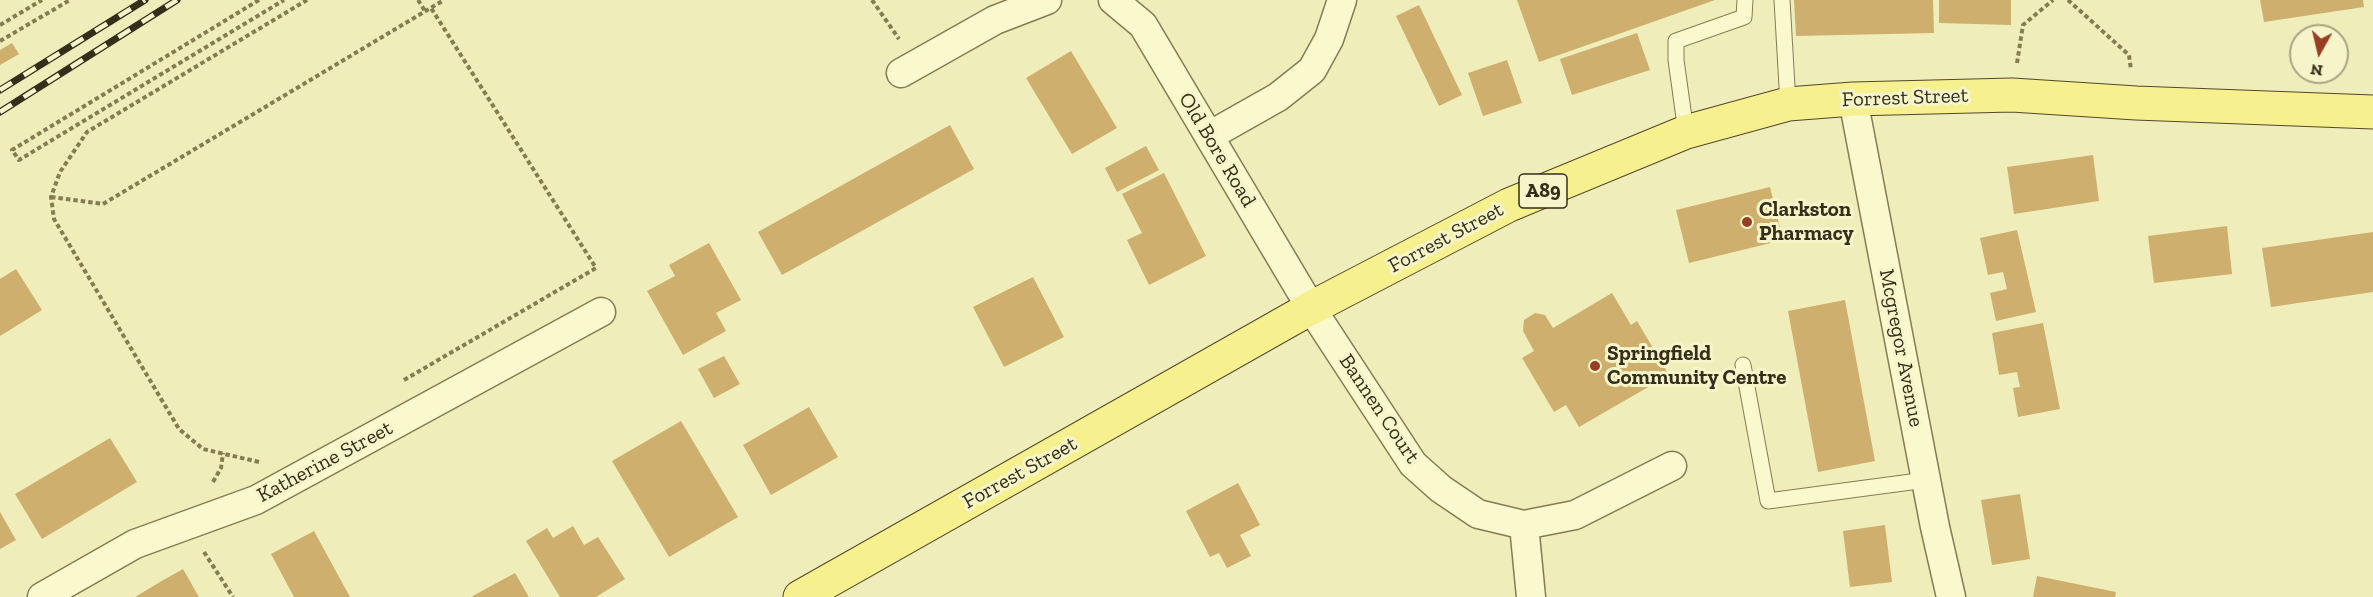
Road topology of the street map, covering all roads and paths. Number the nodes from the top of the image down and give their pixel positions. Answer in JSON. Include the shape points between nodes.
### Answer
{"nodes":[{"id":1,"x":42,"y":0,"type":"edge"},
{"id":2,"x":70,"y":0,"type":"edge"},
{"id":3,"x":284,"y":0,"type":"edge"},
{"id":4,"x":307,"y":0,"type":"edge"},
{"id":5,"x":418,"y":0,"type":"edge"},
{"id":6,"x":444,"y":0,"type":"edge"},
{"id":7,"x":872,"y":0,"type":"edge"},
{"id":8,"x":1047,"y":0,"type":"edge"},
{"id":9,"x":1113,"y":0,"type":"edge"},
{"id":10,"x":1342,"y":0,"type":"edge"},
{"id":11,"x":1745,"y":0,"type":"edge"},
{"id":12,"x":1782,"y":0,"type":"edge"},
{"id":13,"x":2053,"y":0,"type":"edge"},
{"id":14,"x":2068,"y":0,"type":"edge"},
{"id":15,"x":257,"y":1,"type":"edge"},
{"id":16,"x":431,"y":8,"type":"junction"},
{"id":17,"x":425,"y":11,"type":"junction"},
{"id":18,"x":0,"y":25,"type":"edge"},
{"id":19,"x":0,"y":41,"type":"edge"},
{"id":20,"x":910,"y":68,"type":"joint"},
{"id":21,"x":2012,"y":95,"type":"junction"},
{"id":22,"x":1853,"y":99,"type":"junction"},
{"id":23,"x":2136,"y":103,"type":"junction"},
{"id":24,"x":1788,"y":104,"type":"junction"},
{"id":25,"x":2373,"y":112,"type":"edge"},
{"id":26,"x":1686,"y":132,"type":"junction"},
{"id":27,"x":1209,"y":136,"type":"junction"},
{"id":28,"x":51,"y":198,"type":"junction"},
{"id":29,"x":1311,"y":308,"type":"junction"},
{"id":30,"x":601,"y":312,"type":"dead end"},
{"id":31,"x":1743,"y":365,"type":"dead end"},
{"id":32,"x":401,"y":382,"type":"dead end"},
{"id":33,"x":269,"y":458,"type":"dead end"},
{"id":34,"x":1672,"y":466,"type":"dead end"},
{"id":35,"x":1926,"y":480,"type":"junction"},
{"id":36,"x":187,"y":525,"type":"junction"},
{"id":37,"x":1524,"y":525,"type":"junction"},
{"id":38,"x":42,"y":597,"type":"edge"},
{"id":39,"x":232,"y":597,"type":"edge"},
{"id":40,"x":800,"y":597,"type":"edge"},
{"id":41,"x":1531,"y":597,"type":"edge"},
{"id":42,"x":1951,"y":597,"type":"edge"}],
"edges":[{"from":1,"to":18,"type":"path"},
{"from":2,"to":19,"type":"path"},
{"from":3,"to":15,"type":"path","via":[[19,160],[12,150]]},
{"from":4,"to":28,"type":"path","via":[[87,132],[60,172]]},
{"from":5,"to":17,"type":"path"},
{"from":6,"to":16,"type":"path"},
{"from":7,"to":20,"type":"path"},
{"from":8,"to":20,"type":"street","via":[[995,20]]},
{"from":9,"to":27,"type":"street","name":"Old Bore Road","via":[[1143,25]]},
{"from":10,"to":27,"type":"street","via":[[1329,39],[1312,70],[1278,97]]},
{"from":11,"to":26,"type":"lane","via":[[1744,16],[1677,41]]},
{"from":12,"to":24,"type":"lane"},
{"from":13,"to":21,"type":"path","via":[[2023,26]]},
{"from":14,"to":23,"type":"path","via":[[2129,55]]},
{"from":16,"to":17,"type":"path"},
{"from":16,"to":32,"type":"path","via":[[596,268]]},
{"from":17,"to":28,"type":"path","via":[[103,204]]},
{"from":21,"to":22,"type":"main road","name":"Forrest Street","number":"A89"},
{"from":21,"to":23,"type":"main road","name":"Forrest Street","number":"A89"},
{"from":22,"to":24,"type":"main road","name":"Forrest Street","number":"A89"},
{"from":22,"to":35,"type":"street","name":"Mcgregor Avenue"},
{"from":23,"to":25,"type":"main road","name":"Forrest Street","number":"A89"},
{"from":24,"to":26,"type":"main road","name":"Forrest Street","number":"A89"},
{"from":26,"to":29,"type":"main road","name":"Forrest Street","number":"A89","via":[[1509,205]]},
{"from":27,"to":29,"type":"street","name":"Old Bore Road"},
{"from":28,"to":33,"type":"path","via":[[54,219],[179,429],[203,449],[260,462]]},
{"from":29,"to":37,"type":"street","name":"Bannen Court","via":[[1413,464],[1478,514]]},
{"from":29,"to":40,"type":"main road","name":"Forrest Street","number":"A89"},
{"from":30,"to":36,"type":"street","name":"Katherine Street","via":[[256,500]]},
{"from":31,"to":35,"type":"lane","via":[[1768,501]]},
{"from":34,"to":37,"type":"street","name":"Bannen Court","via":[[1575,515]]},
{"from":35,"to":42,"type":"street","name":"Mcgregor Avenue"},
{"from":36,"to":38,"type":"street","name":"Katherine Street","via":[[135,544]]},
{"from":36,"to":39,"type":"path"},
{"from":37,"to":41,"type":"street"}]}
